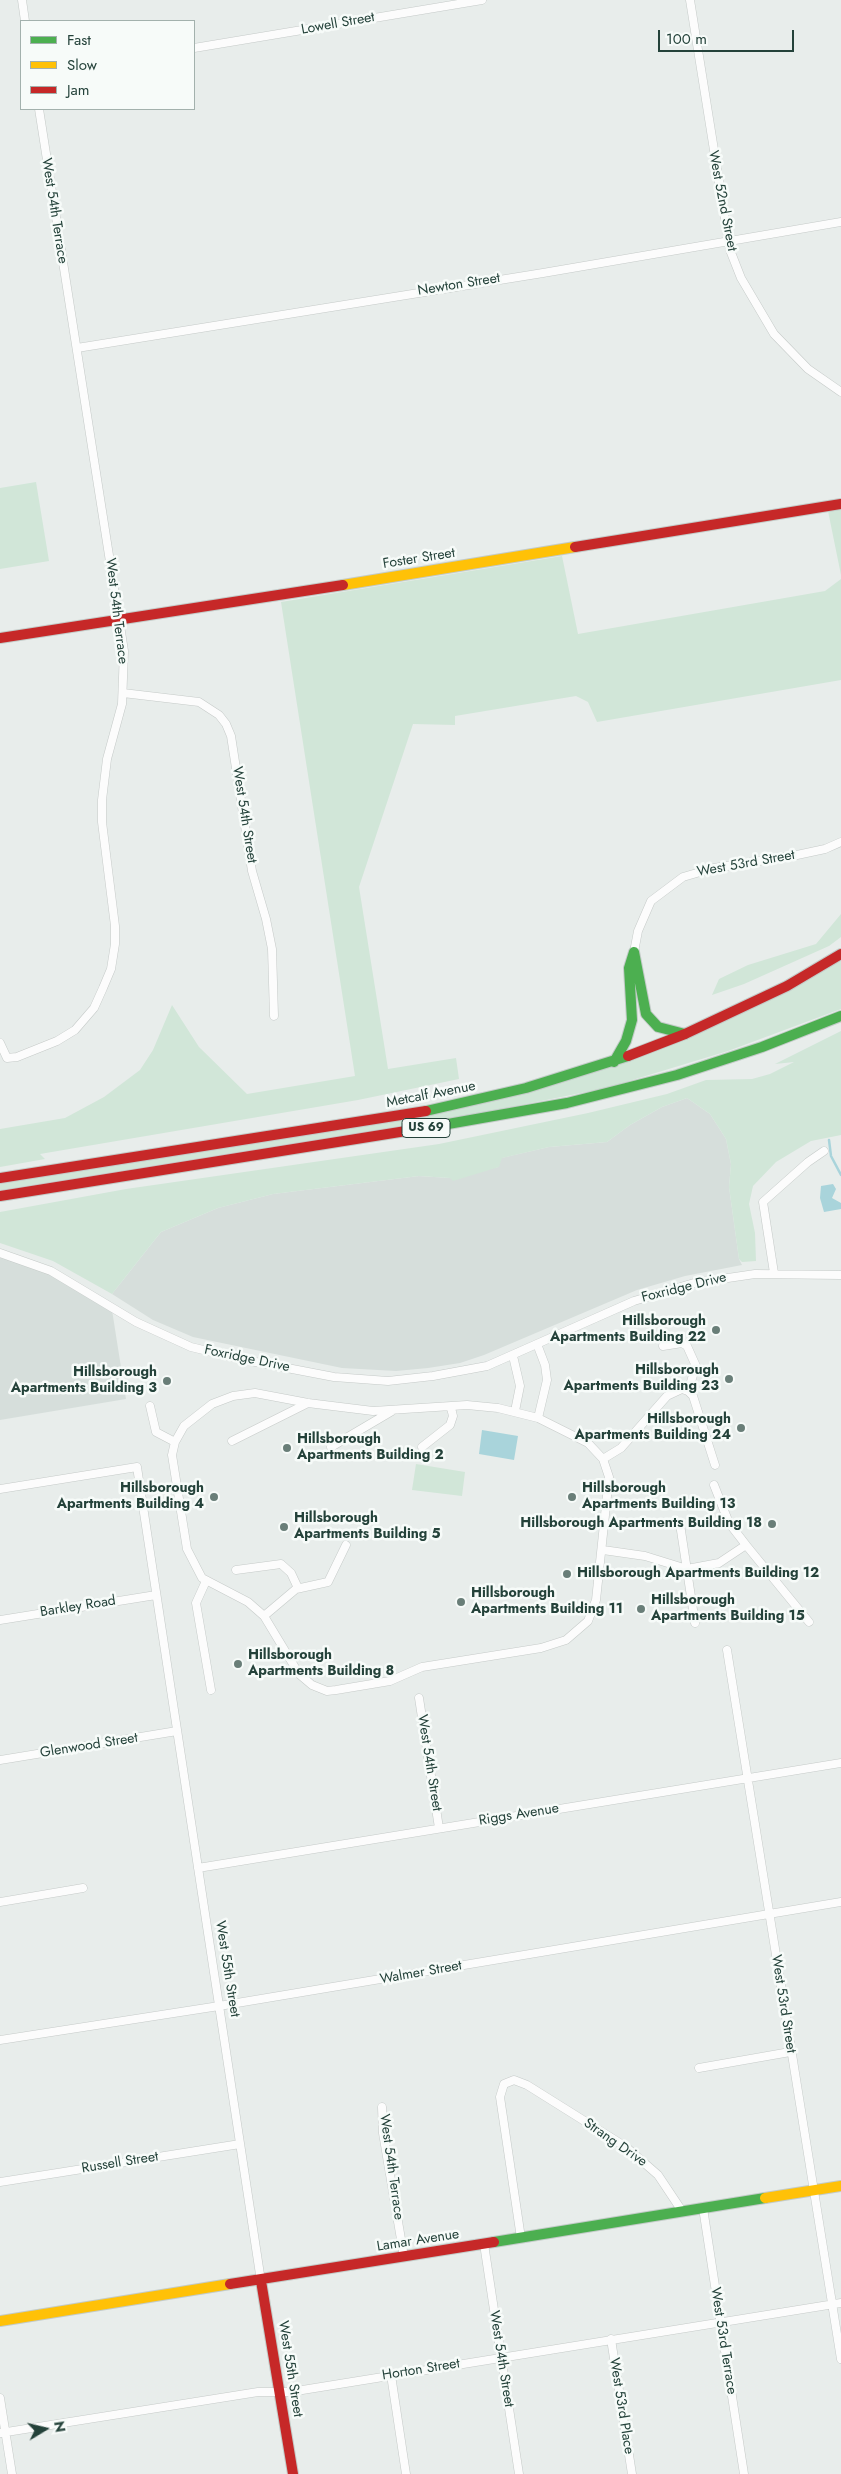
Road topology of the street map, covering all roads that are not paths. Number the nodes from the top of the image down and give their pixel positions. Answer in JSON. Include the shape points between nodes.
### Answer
{"nodes":[{"id":1,"x":22,"y":0,"type":"edge"},
{"id":2,"x":482,"y":0,"type":"edge"},
{"id":3,"x":690,"y":0,"type":"edge"},
{"id":4,"x":25,"y":20,"type":"edge"},
{"id":5,"x":195,"y":48,"type":"edge"},
{"id":6,"x":39,"y":110,"type":"edge"},
{"id":7,"x":841,"y":222,"type":"edge"},
{"id":8,"x":728,"y":241,"type":"junction"},
{"id":9,"x":77,"y":348,"type":"junction"},
{"id":10,"x":841,"y":392,"type":"edge"},
{"id":11,"x":841,"y":504,"type":"edge"},
{"id":12,"x":119,"y":618,"type":"junction"},
{"id":13,"x":0,"y":638,"type":"edge"},
{"id":14,"x":123,"y":693,"type":"junction"},
{"id":15,"x":841,"y":842,"type":"edge"},
{"id":16,"x":634,"y":952,"type":"junction"},
{"id":17,"x":841,"y":954,"type":"edge"},
{"id":18,"x":274,"y":1016,"type":"dead end"},
{"id":19,"x":841,"y":1016,"type":"edge"},
{"id":20,"x":685,"y":1034,"type":"junction"},
{"id":21,"x":0,"y":1043,"type":"edge"},
{"id":22,"x":614,"y":1062,"type":"junction"},
{"id":23,"x":824,"y":1150,"type":"dead end"},
{"id":24,"x":0,"y":1178,"type":"edge"},
{"id":25,"x":0,"y":1196,"type":"edge"},
{"id":26,"x":0,"y":1253,"type":"edge"},
{"id":27,"x":774,"y":1273,"type":"junction"},
{"id":28,"x":841,"y":1275,"type":"edge"},
{"id":29,"x":537,"y":1344,"type":"junction"},
{"id":30,"x":663,"y":1346,"type":"dead end"},
{"id":31,"x":512,"y":1356,"type":"junction"},
{"id":32,"x":688,"y":1390,"type":"junction"},
{"id":33,"x":308,"y":1403,"type":"junction"},
{"id":34,"x":150,"y":1406,"type":"dead end"},
{"id":35,"x":451,"y":1408,"type":"junction"},
{"id":36,"x":392,"y":1411,"type":"junction"},
{"id":37,"x":516,"y":1411,"type":"junction"},
{"id":38,"x":538,"y":1418,"type":"junction"},
{"id":39,"x":232,"y":1441,"type":"dead end"},
{"id":40,"x":175,"y":1442,"type":"junction"},
{"id":41,"x":331,"y":1447,"type":"dead end"},
{"id":42,"x":422,"y":1447,"type":"dead end"},
{"id":43,"x":603,"y":1459,"type":"junction"},
{"id":44,"x":715,"y":1465,"type":"dead end"},
{"id":45,"x":714,"y":1484,"type":"dead end"},
{"id":46,"x":0,"y":1489,"type":"edge"},
{"id":47,"x":680,"y":1524,"type":"dead end"},
{"id":48,"x":346,"y":1545,"type":"dead end"},
{"id":49,"x":746,"y":1545,"type":"junction"},
{"id":50,"x":602,"y":1550,"type":"junction"},
{"id":51,"x":687,"y":1569,"type":"junction"},
{"id":52,"x":236,"y":1570,"type":"dead end"},
{"id":53,"x":206,"y":1581,"type":"junction"},
{"id":54,"x":298,"y":1588,"type":"junction"},
{"id":55,"x":156,"y":1595,"type":"junction"},
{"id":56,"x":264,"y":1616,"type":"junction"},
{"id":57,"x":0,"y":1620,"type":"edge"},
{"id":58,"x":808,"y":1622,"type":"dead end"},
{"id":59,"x":695,"y":1623,"type":"dead end"},
{"id":60,"x":727,"y":1650,"type":"dead end"},
{"id":61,"x":211,"y":1690,"type":"dead end"},
{"id":62,"x":419,"y":1698,"type":"dead end"},
{"id":63,"x":177,"y":1731,"type":"junction"},
{"id":64,"x":0,"y":1760,"type":"edge"},
{"id":65,"x":841,"y":1763,"type":"edge"},
{"id":66,"x":748,"y":1779,"type":"junction"},
{"id":67,"x":439,"y":1828,"type":"junction"},
{"id":68,"x":198,"y":1868,"type":"junction"},
{"id":69,"x":83,"y":1888,"type":"dead end"},
{"id":70,"x":0,"y":1902,"type":"edge"},
{"id":71,"x":841,"y":1902,"type":"edge"},
{"id":72,"x":768,"y":1914,"type":"junction"},
{"id":73,"x":219,"y":2006,"type":"junction"},
{"id":74,"x":0,"y":2040,"type":"edge"},
{"id":75,"x":790,"y":2052,"type":"junction"},
{"id":76,"x":699,"y":2068,"type":"dead end"},
{"id":77,"x":382,"y":2107,"type":"dead end"},
{"id":78,"x":240,"y":2144,"type":"junction"},
{"id":79,"x":0,"y":2182,"type":"edge"},
{"id":80,"x":841,"y":2186,"type":"edge"},
{"id":81,"x":813,"y":2191,"type":"junction"},
{"id":82,"x":703,"y":2208,"type":"junction"},
{"id":83,"x":682,"y":2211,"type":"junction"},
{"id":84,"x":520,"y":2238,"type":"junction"},
{"id":85,"x":484,"y":2244,"type":"junction"},
{"id":86,"x":404,"y":2257,"type":"junction"},
{"id":87,"x":261,"y":2281,"type":"junction"},
{"id":88,"x":837,"y":2303,"type":"edge"},
{"id":89,"x":0,"y":2321,"type":"edge"},
{"id":90,"x":720,"y":2321,"type":"junction"},
{"id":91,"x":611,"y":2339,"type":"junction"},
{"id":92,"x":501,"y":2357,"type":"junction"},
{"id":93,"x":841,"y":2359,"type":"edge"},
{"id":94,"x":390,"y":2375,"type":"junction"},
{"id":95,"x":280,"y":2391,"type":"junction"},
{"id":96,"x":0,"y":2398,"type":"edge"},
{"id":97,"x":3,"y":2433,"type":"edge"},
{"id":98,"x":12,"y":2474,"type":"edge"},
{"id":99,"x":293,"y":2474,"type":"edge"},
{"id":100,"x":406,"y":2474,"type":"edge"},
{"id":101,"x":519,"y":2474,"type":"edge"},
{"id":102,"x":632,"y":2474,"type":"edge"},
{"id":103,"x":744,"y":2474,"type":"edge"}],
"edges":[{"from":1,"to":4,"type":"street"},
{"from":2,"to":5,"type":"street","name":"Lowell Street"},
{"from":3,"to":8,"type":"street","name":"West 52nd Street"},
{"from":6,"to":9,"type":"street","name":"West 54th Terrace"},
{"from":7,"to":8,"type":"street","name":"Newton Street"},
{"from":8,"to":9,"type":"street","name":"Newton Street"},
{"from":8,"to":10,"type":"street","name":"West 52nd Street","via":[[741,278],[774,334],[808,369]]},
{"from":9,"to":12,"type":"street","name":"West 54th Terrace"},
{"from":11,"to":12,"type":"main road","name":"Foster Street","via":[[351,584]]},
{"from":12,"to":13,"type":"main road","name":"Foster Street"},
{"from":12,"to":14,"type":"street","name":"West 54th Terrace","via":[[124,651]]},
{"from":14,"to":18,"type":"street","name":"West 54th Street","via":[[199,702],[219,715],[226,724],[231,736],[252,871],[272,948]]},
{"from":14,"to":21,"type":"street","name":"West 54th Terrace","via":[[104,776],[102,800],[116,926],[111,969],[94,1008],[75,1030],[58,1041],[17,1057],[7,1058]]},
{"from":15,"to":16,"type":"street","name":"West 53rd Street","via":[[806,853],[714,868],[683,877],[651,902],[638,931]]},
{"from":16,"to":20,"type":"main road","via":[[646,1014],[658,1027]]},
{"from":16,"to":22,"type":"main road","via":[[629,968],[632,1020],[626,1041]]},
{"from":17,"to":20,"type":"main road","name":"Metcalf Avenue","number":"US 69","via":[[763,998]]},
{"from":19,"to":25,"type":"main road","number":"US 69","via":[[702,1067],[567,1103]]},
{"from":20,"to":22,"type":"main road","name":"Metcalf Avenue","number":"US 69"},
{"from":22,"to":24,"type":"main road","name":"Metcalf Avenue","number":"US 69","via":[[526,1088],[425,1111]]},
{"from":23,"to":27,"type":"street","via":[[763,1202]]},
{"from":26,"to":31,"type":"street","name":"Foxridge Drive","via":[[51,1271],[136,1322],[175,1341],[211,1353],[264,1364],[334,1377],[388,1381],[472,1370]]},
{"from":27,"to":28,"type":"street","name":"Foxridge Drive"},
{"from":27,"to":29,"type":"street","name":"Foxridge Drive","via":[[732,1276],[665,1290]]},
{"from":29,"to":31,"type":"street","name":"Foxridge Drive"},
{"from":29,"to":38,"type":"street","via":[[547,1380]]},
{"from":30,"to":32,"type":"street","via":[[682,1343],[687,1346],[696,1366]]},
{"from":31,"to":37,"type":"street","via":[[520,1386]]},
{"from":32,"to":43,"type":"street","via":[[679,1389],[667,1396],[621,1448]]},
{"from":32,"to":44,"type":"street"},
{"from":33,"to":36,"type":"street"},
{"from":33,"to":39,"type":"street"},
{"from":33,"to":40,"type":"street","via":[[260,1394],[233,1396],[198,1414],[184,1426]]},
{"from":34,"to":40,"type":"street","via":[[156,1432]]},
{"from":35,"to":36,"type":"street"},
{"from":35,"to":37,"type":"street","via":[[491,1407]]},
{"from":35,"to":42,"type":"street","via":[[450,1425]]},
{"from":36,"to":41,"type":"street"},
{"from":37,"to":38,"type":"street"},
{"from":38,"to":43,"type":"street","via":[[588,1443]]},
{"from":40,"to":53,"type":"street","via":[[172,1455],[186,1549]]},
{"from":43,"to":50,"type":"street","via":[[609,1477]]},
{"from":45,"to":49,"type":"street","via":[[729,1523]]},
{"from":46,"to":55,"type":"street","name":"West 55th Street","via":[[137,1467]]},
{"from":47,"to":51,"type":"street"},
{"from":48,"to":54,"type":"street","via":[[328,1582]]},
{"from":49,"to":51,"type":"street","via":[[719,1563]]},
{"from":49,"to":58,"type":"street"},
{"from":50,"to":51,"type":"street","via":[[645,1556]]},
{"from":50,"to":56,"type":"street","via":[[594,1608],[584,1625],[571,1637],[541,1648],[418,1668],[390,1681],[333,1691],[315,1687],[299,1674]]},
{"from":51,"to":59,"type":"street"},
{"from":52,"to":54,"type":"street","via":[[281,1564],[292,1573]]},
{"from":53,"to":56,"type":"street","via":[[248,1602]]},
{"from":53,"to":61,"type":"street","via":[[196,1600]]},
{"from":54,"to":56,"type":"street"},
{"from":55,"to":57,"type":"street","name":"Barkley Road"},
{"from":55,"to":63,"type":"street","name":"West 55th Street"},
{"from":60,"to":66,"type":"street","name":"West 53rd Street"},
{"from":62,"to":67,"type":"street","name":"West 54th Street"},
{"from":63,"to":64,"type":"street","name":"Glenwood Street"},
{"from":63,"to":68,"type":"street","name":"West 55th Street"},
{"from":65,"to":66,"type":"street","name":"Riggs Avenue"},
{"from":66,"to":67,"type":"street","name":"Riggs Avenue"},
{"from":66,"to":72,"type":"street","name":"West 53rd Street"},
{"from":67,"to":68,"type":"street","name":"Riggs Avenue"},
{"from":68,"to":73,"type":"street","name":"West 55th Street"},
{"from":69,"to":70,"type":"street"},
{"from":71,"to":72,"type":"street","name":"Walmer Street"},
{"from":72,"to":73,"type":"street","name":"Walmer Street"},
{"from":72,"to":75,"type":"street","name":"West 53rd Street"},
{"from":73,"to":74,"type":"street","name":"Walmer Street"},
{"from":73,"to":78,"type":"street","name":"West 55th Street"},
{"from":75,"to":76,"type":"street"},
{"from":75,"to":81,"type":"street","name":"West 53rd Street"},
{"from":77,"to":86,"type":"street","name":"West 54th Terrace","via":[[383,2133]]},
{"from":78,"to":79,"type":"street","name":"Russell Street"},
{"from":78,"to":87,"type":"street","name":"West 55th Street"},
{"from":80,"to":81,"type":"main road","name":"Lamar Avenue"},
{"from":81,"to":82,"type":"main road","name":"Lamar Avenue"},
{"from":81,"to":88,"type":"street","name":"West 53rd Street"},
{"from":82,"to":83,"type":"main road","name":"Lamar Avenue"},
{"from":82,"to":90,"type":"street","name":"West 53rd Terrace"},
{"from":83,"to":84,"type":"main road","name":"Lamar Avenue"},
{"from":83,"to":84,"type":"street","name":"Strang Drive","via":[[658,2175],[634,2153],[517,2080],[506,2082],[500,2099]]},
{"from":84,"to":85,"type":"main road","name":"Lamar Avenue"},
{"from":85,"to":86,"type":"main road","name":"Lamar Avenue"},
{"from":85,"to":92,"type":"street","name":"West 54th Street"},
{"from":86,"to":87,"type":"main road","name":"Lamar Avenue"},
{"from":87,"to":89,"type":"main road","name":"Lamar Avenue"},
{"from":87,"to":95,"type":"main road","name":"West 55th Street"},
{"from":88,"to":90,"type":"street","name":"Horton Street"},
{"from":88,"to":93,"type":"street","name":"West 53rd Street"},
{"from":90,"to":91,"type":"street","name":"Horton Street"},
{"from":90,"to":103,"type":"street","name":"West 53rd Terrace"},
{"from":91,"to":92,"type":"street","name":"Horton Street"},
{"from":91,"to":102,"type":"street","name":"West 53rd Place"},
{"from":92,"to":94,"type":"street","name":"Horton Street"},
{"from":92,"to":101,"type":"street","name":"West 54th Street"},
{"from":94,"to":95,"type":"street","name":"Horton Street"},
{"from":94,"to":100,"type":"street"},
{"from":95,"to":97,"type":"street","name":"Horton Street"},
{"from":95,"to":99,"type":"main road","name":"West 55th Street"},
{"from":96,"to":97,"type":"street"},
{"from":97,"to":98,"type":"street"}]}
